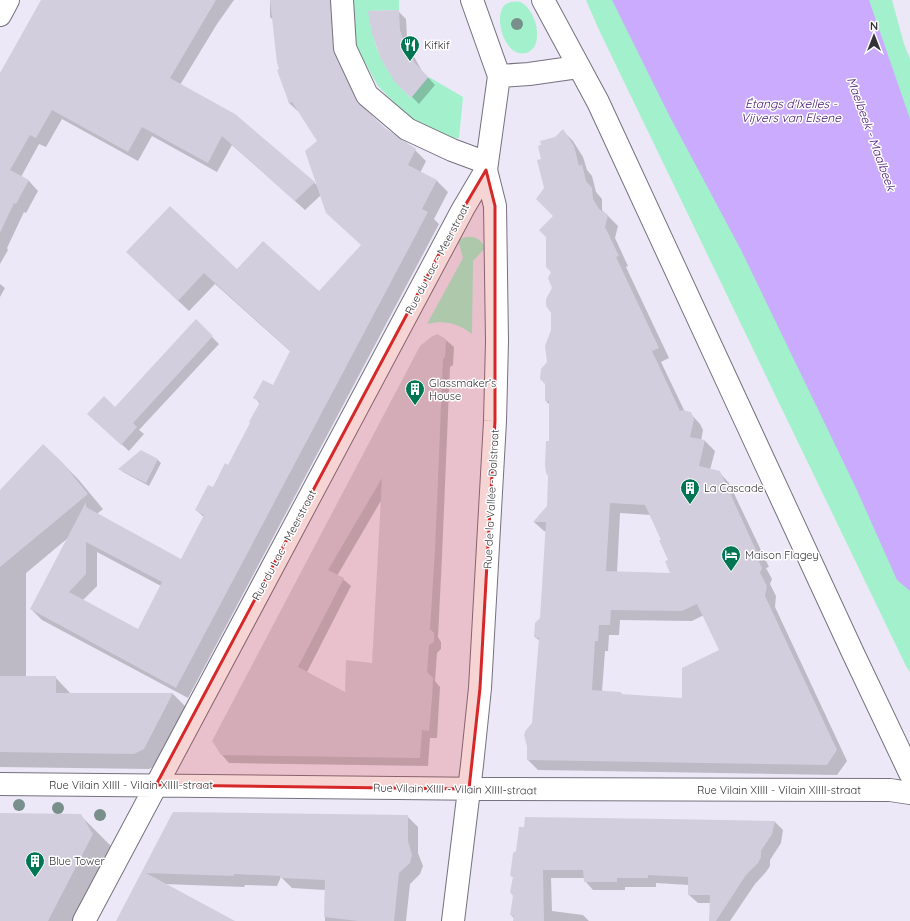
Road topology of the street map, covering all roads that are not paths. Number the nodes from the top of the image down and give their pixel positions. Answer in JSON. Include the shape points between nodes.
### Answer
{"nodes":[{"id":1,"x":8,"y":0,"type":"edge"},
{"id":2,"x":342,"y":0,"type":"edge"},
{"id":3,"x":472,"y":0,"type":"edge"},
{"id":4,"x":543,"y":0,"type":"edge"},
{"id":5,"x":0,"y":15,"type":"edge"},
{"id":6,"x":578,"y":67,"type":"junction"},
{"id":7,"x":499,"y":76,"type":"junction"},
{"id":8,"x":486,"y":167,"type":"junction"},
{"id":9,"x":910,"y":773,"type":"edge"},
{"id":10,"x":0,"y":784,"type":"edge"},
{"id":11,"x":156,"y":785,"type":"junction"},
{"id":12,"x":469,"y":789,"type":"junction"},
{"id":13,"x":910,"y":793,"type":"edge"},
{"id":14,"x":84,"y":921,"type":"edge"},
{"id":15,"x":453,"y":921,"type":"edge"}],
"edges":[{"from":1,"to":5,"type":"street"},
{"from":2,"to":8,"type":"street","via":[[345,48],[367,95],[407,129]]},
{"from":3,"to":7,"type":"street"},
{"from":4,"to":6,"type":"street"},
{"from":6,"to":7,"type":"street"},
{"from":6,"to":9,"type":"street","via":[[598,102]]},
{"from":7,"to":8,"type":"street","name":"Rue de la Vallée - Dalstraat"},
{"from":8,"to":11,"type":"street","name":"Rue du Lac - Meerstraat"},
{"from":8,"to":12,"type":"street","name":"Rue de la Vallée - Dalstraat","via":[[495,206],[495,421],[480,688]]},
{"from":10,"to":11,"type":"street","name":"Rue Vilain XIIII - Vilain XIIII-straat"},
{"from":11,"to":12,"type":"street","name":"Rue Vilain XIIII - Vilain XIIII-straat"},
{"from":11,"to":14,"type":"street","name":"Rue du Lac - Meerstraat"},
{"from":12,"to":13,"type":"street","name":"Rue Vilain XIIII - Vilain XIIII-straat","via":[[882,790]]},
{"from":12,"to":15,"type":"street","name":"Rue de la Vallée - Dalstraat"}]}
